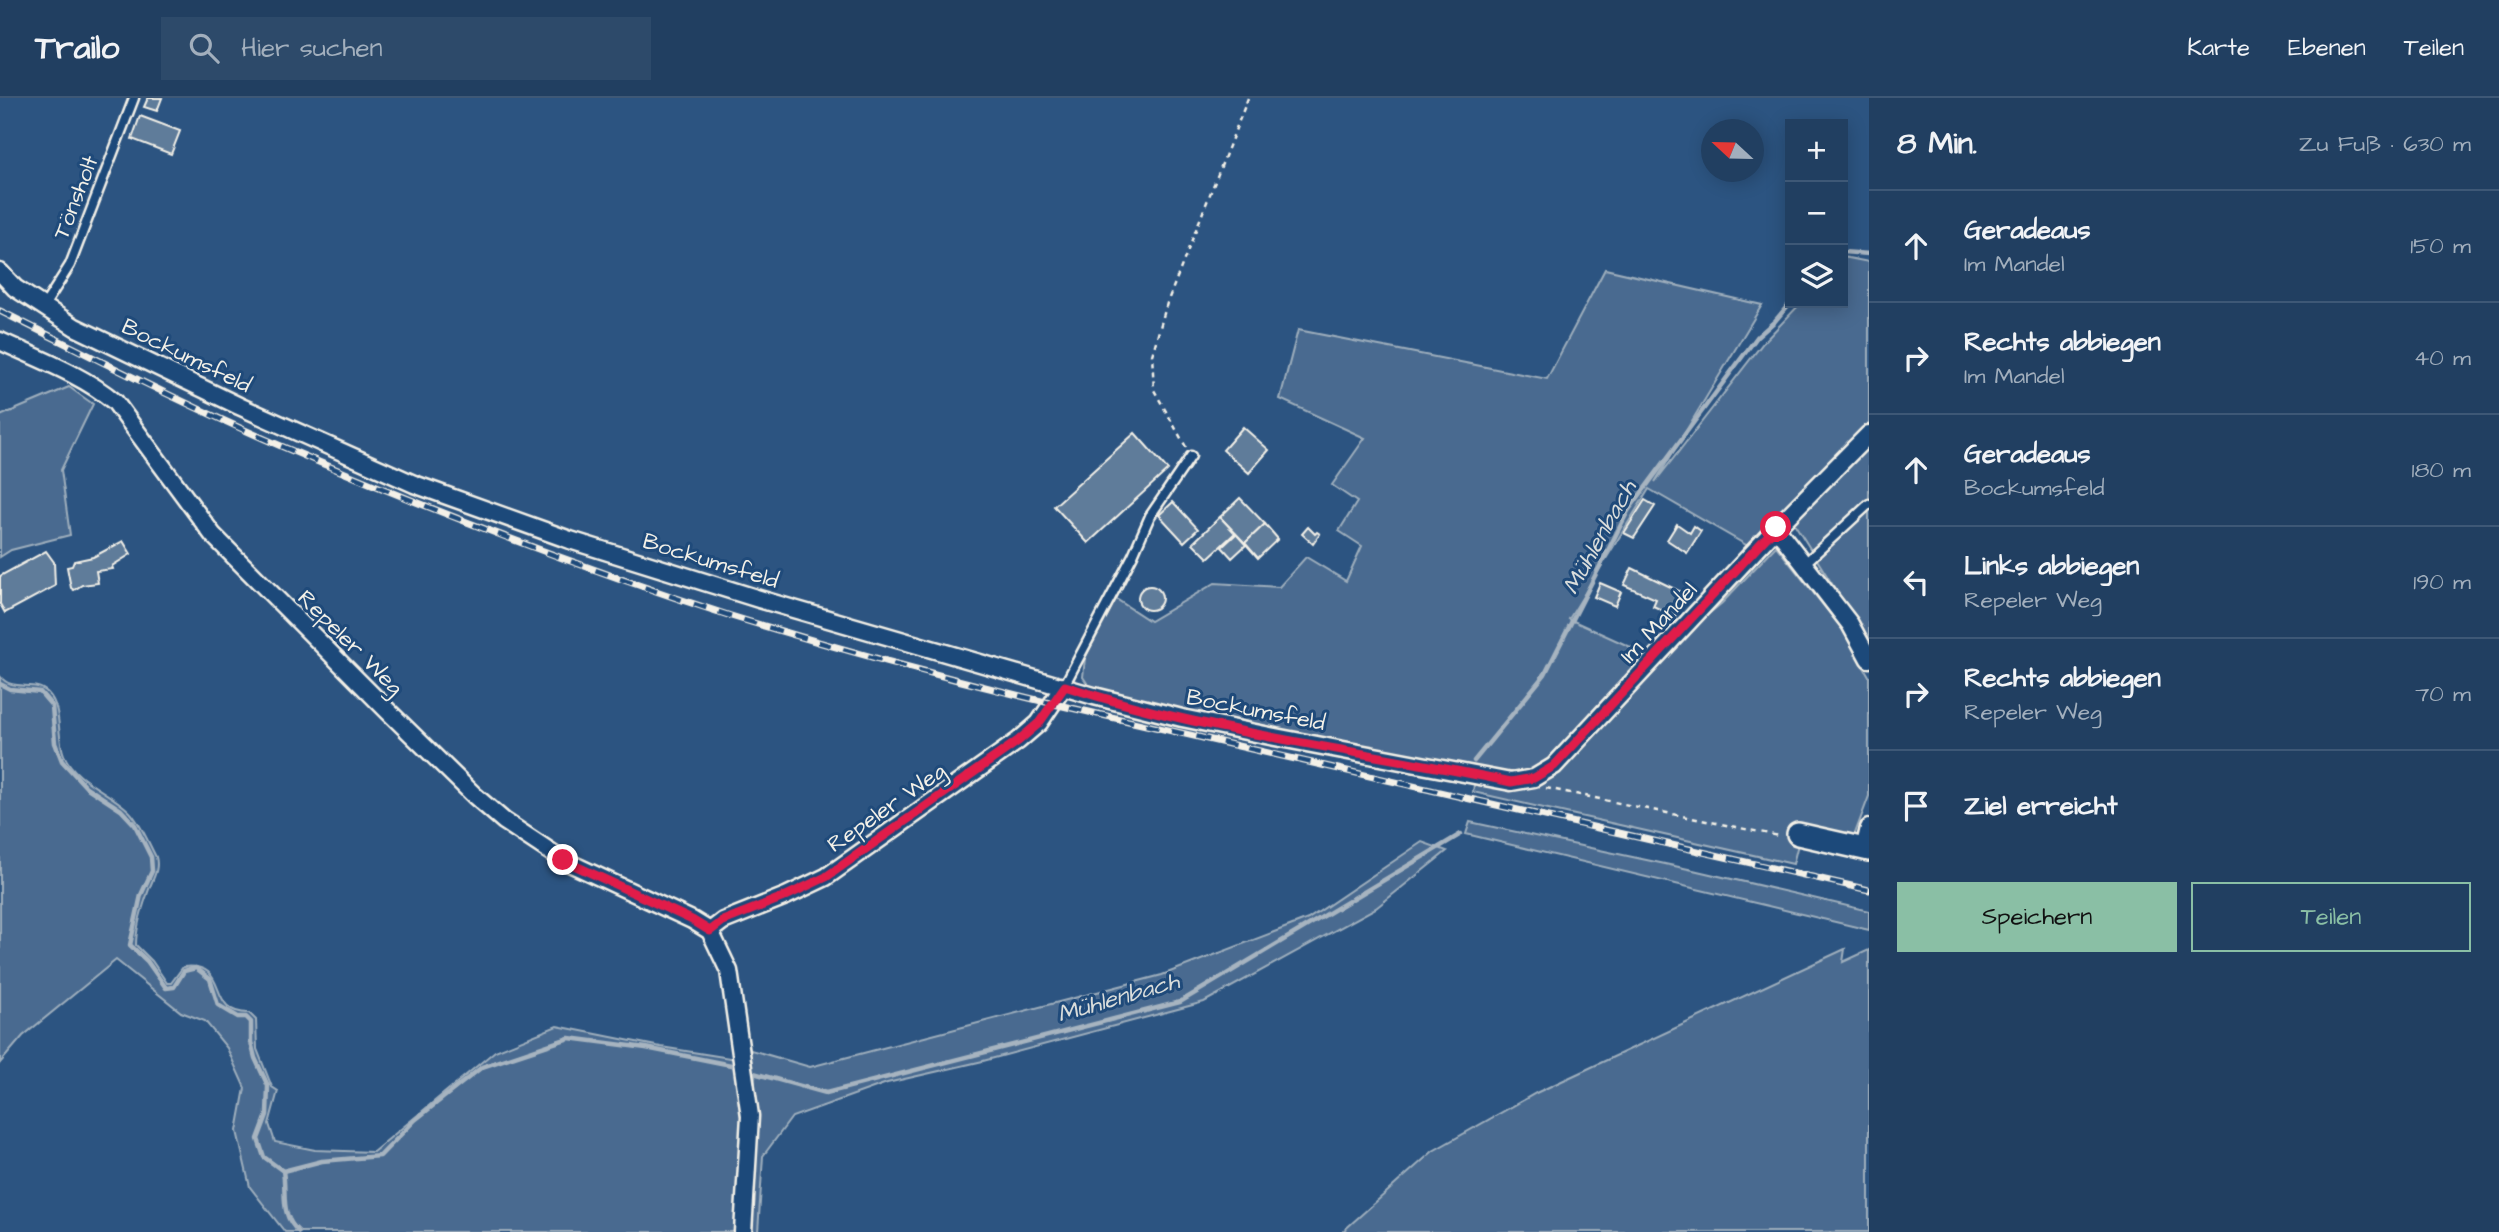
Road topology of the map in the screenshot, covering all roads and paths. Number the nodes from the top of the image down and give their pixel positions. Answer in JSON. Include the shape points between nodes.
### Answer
{"nodes":[{"id":1,"x":134,"y":98,"type":"edge"},
{"id":2,"x":1248,"y":98,"type":"edge"},
{"id":3,"x":0,"y":272,"type":"edge"},
{"id":4,"x":44,"y":306,"type":"junction"},
{"id":5,"x":0,"y":341,"type":"edge"},
{"id":6,"x":1869,"y":434,"type":"edge"},
{"id":7,"x":1191,"y":456,"type":"joint"},
{"id":8,"x":1869,"y":505,"type":"edge"},
{"id":9,"x":1776,"y":527,"type":"junction"},
{"id":10,"x":1804,"y":564,"type":"junction"},
{"id":11,"x":1869,"y":659,"type":"edge"},
{"id":12,"x":1065,"y":686,"type":"junction"},
{"id":13,"x":1454,"y":769,"type":"joint"},
{"id":14,"x":1511,"y":782,"type":"junction"},
{"id":15,"x":1869,"y":828,"type":"edge"},
{"id":16,"x":1798,"y":834,"type":"joint"},
{"id":17,"x":1866,"y":850,"type":"edge"},
{"id":18,"x":710,"y":931,"type":"junction"},
{"id":19,"x":743,"y":1232,"type":"edge"}],
"edges":[{"from":1,"to":4,"type":"lane","name":"Tönsholt","via":[[70,265]]},
{"from":2,"to":7,"type":"path","via":[[1167,303],[1152,355],[1154,390]]},
{"from":3,"to":4,"type":"street","name":"Bockumsfeld"},
{"from":4,"to":12,"type":"street","name":"Bockumsfeld","via":[[75,327],[239,406],[414,484],[747,596]]},
{"from":5,"to":18,"type":"street","name":"Repeler Weg","via":[[80,379],[116,402],[213,535],[504,821],[563,860]]},
{"from":6,"to":9,"type":"street","name":"Im Mandel"},
{"from":7,"to":12,"type":"lane","via":[[1150,516]]},
{"from":8,"to":10,"type":"lane"},
{"from":9,"to":10,"type":"street"},
{"from":9,"to":14,"type":"street","name":"Im Mandel","via":[[1554,766],[1534,778]]},
{"from":10,"to":11,"type":"street","via":[[1850,624]]},
{"from":12,"to":13,"type":"street","name":"Bockumsfeld","via":[[1182,718]]},
{"from":12,"to":18,"type":"street","name":"Repeler Weg","via":[[1039,723],[1018,741],[826,877],[723,921]]},
{"from":13,"to":14,"type":"street","name":"Im Mandel"},
{"from":14,"to":16,"type":"path","via":[[1791,838]]},
{"from":15,"to":17,"type":"street"},
{"from":16,"to":17,"type":"street"},
{"from":18,"to":19,"type":"street","via":[[729,971],[750,1116]]}]}
